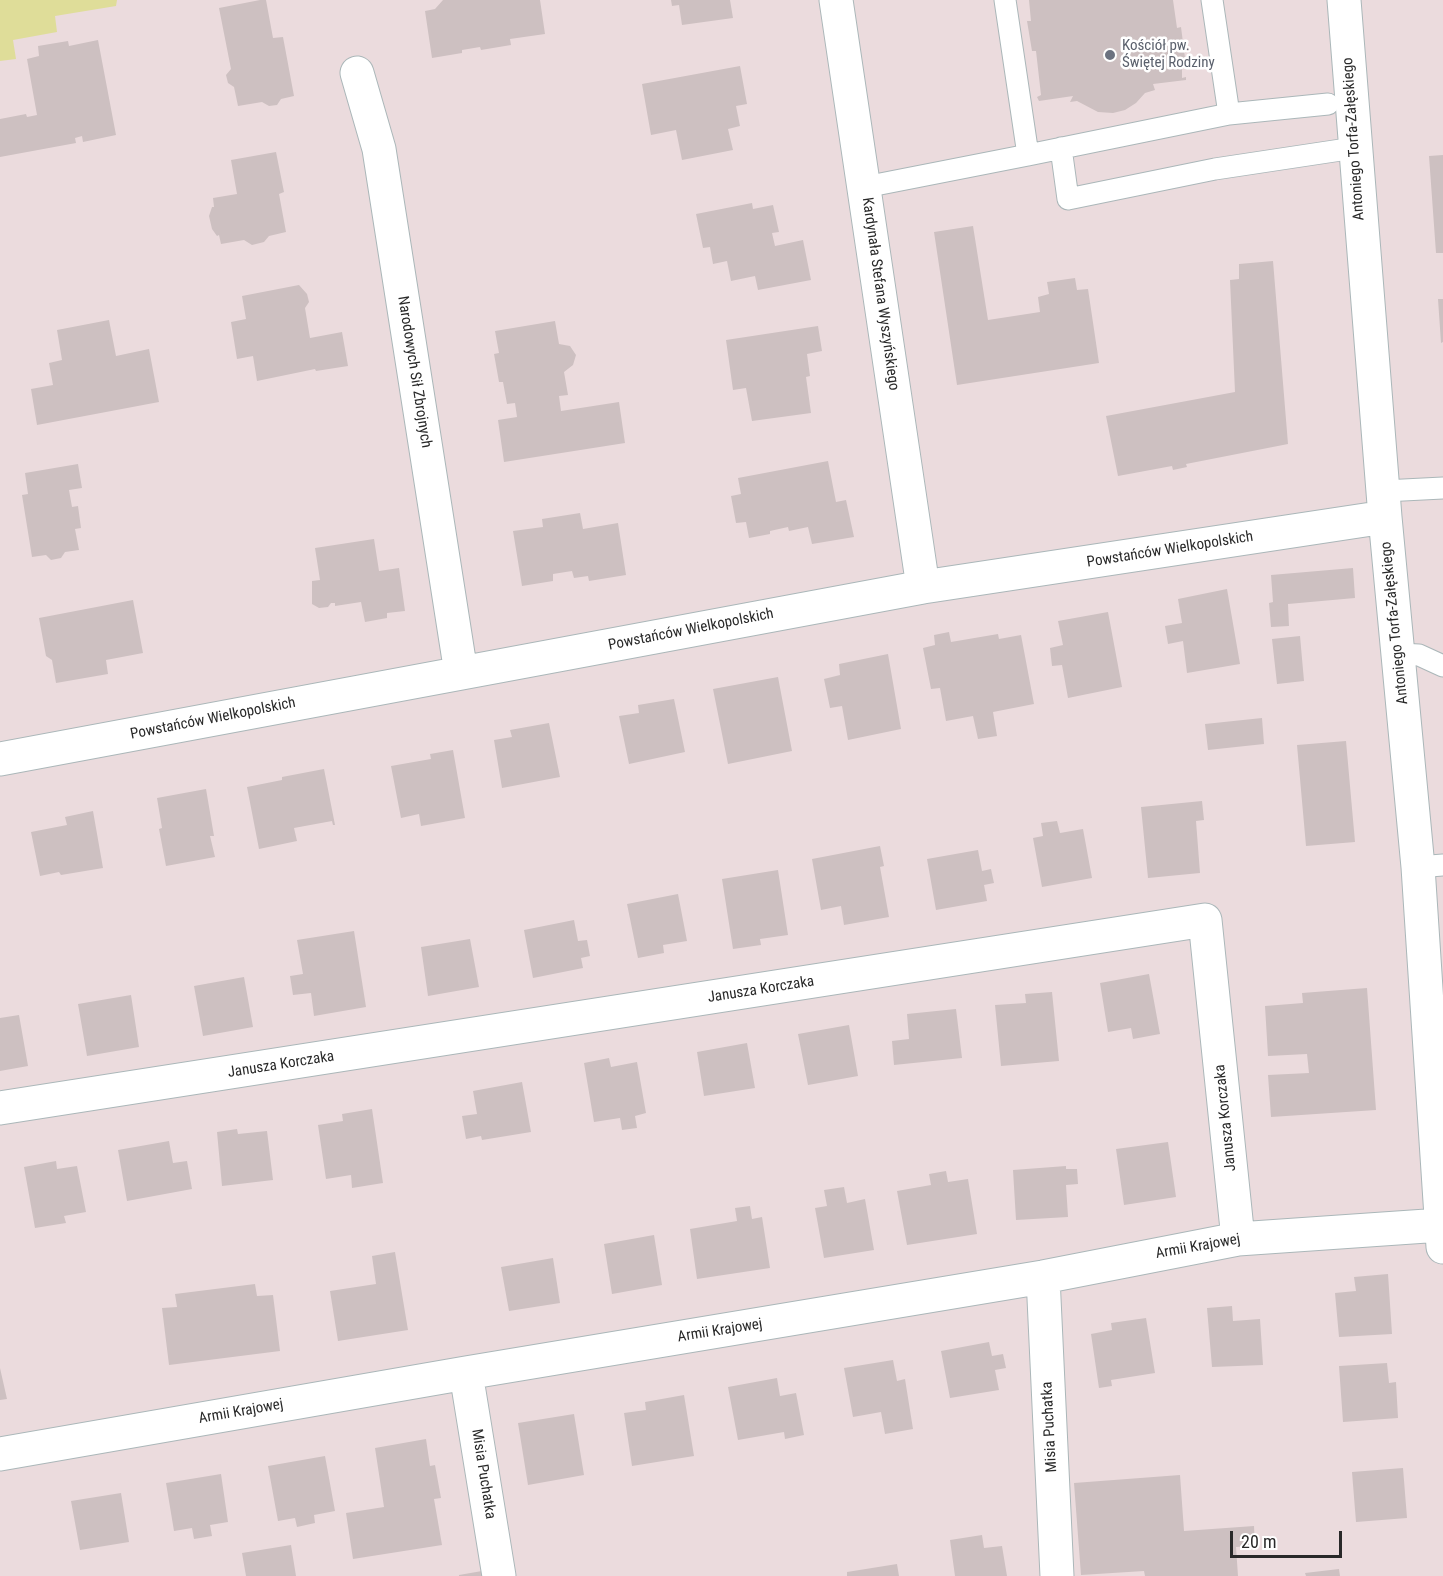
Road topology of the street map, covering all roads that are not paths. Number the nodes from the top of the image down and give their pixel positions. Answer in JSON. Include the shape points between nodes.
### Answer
{"nodes":[{"id":1,"x":836,"y":0,"type":"edge"},
{"id":2,"x":1005,"y":0,"type":"edge"},
{"id":3,"x":1212,"y":0,"type":"edge"},
{"id":4,"x":1344,"y":0,"type":"edge"},
{"id":5,"x":357,"y":73,"type":"dead end"},
{"id":6,"x":1328,"y":104,"type":"dead end"},
{"id":7,"x":1229,"y":114,"type":"junction"},
{"id":8,"x":1061,"y":148,"type":"junction"},
{"id":9,"x":1354,"y":148,"type":"junction"},
{"id":10,"x":1028,"y":155,"type":"junction"},
{"id":11,"x":865,"y":187,"type":"junction"},
{"id":12,"x":1443,"y":488,"type":"edge"},
{"id":13,"x":1384,"y":504,"type":"junction"},
{"id":14,"x":922,"y":587,"type":"junction"},
{"id":15,"x":1399,"y":654,"type":"junction"},
{"id":16,"x":1443,"y":666,"type":"edge"},
{"id":17,"x":461,"y":673,"type":"junction"},
{"id":18,"x":0,"y":759,"type":"edge"},
{"id":19,"x":1430,"y":866,"type":"edge"},
{"id":20,"x":1433,"y":969,"type":"edge"},
{"id":21,"x":0,"y":1108,"type":"edge"},
{"id":22,"x":1442,"y":1236,"type":"edge"},
{"id":23,"x":1238,"y":1239,"type":"junction"},
{"id":24,"x":1043,"y":1277,"type":"junction"},
{"id":25,"x":466,"y":1373,"type":"junction"},
{"id":26,"x":0,"y":1454,"type":"edge"},
{"id":27,"x":499,"y":1576,"type":"edge"},
{"id":28,"x":1057,"y":1576,"type":"edge"}],
"edges":[{"from":1,"to":11,"type":"street","name":"Kardynała Stefana Wyszyńskiego"},
{"from":2,"to":10,"type":"lane"},
{"from":3,"to":7,"type":"lane"},
{"from":4,"to":9,"type":"street","name":"Antoniego Torfa-Załęskiego"},
{"from":5,"to":17,"type":"street","name":"Narodowych Sił Zbrojnych","via":[[379,149]]},
{"from":6,"to":7,"type":"lane"},
{"from":7,"to":8,"type":"lane"},
{"from":8,"to":9,"type":"lane","via":[[1068,199]]},
{"from":8,"to":10,"type":"lane"},
{"from":9,"to":13,"type":"street","name":"Antoniego Torfa-Załęskiego"},
{"from":10,"to":11,"type":"lane"},
{"from":11,"to":14,"type":"street","name":"Kardynała Stefana Wyszyńskiego"},
{"from":12,"to":13,"type":"lane"},
{"from":13,"to":14,"type":"street","name":"Powstańców Wielkopolskich"},
{"from":13,"to":15,"type":"street","name":"Antoniego Torfa-Załęskiego"},
{"from":14,"to":17,"type":"street","name":"Powstańców Wielkopolskich"},
{"from":15,"to":16,"type":"lane","via":[[1419,655]]},
{"from":15,"to":19,"type":"street","name":"Antoniego Torfa-Załęskiego"},
{"from":17,"to":18,"type":"street","name":"Powstańców Wielkopolskich"},
{"from":19,"to":20,"type":"street","name":"Antoniego Torfa-Załęskiego"},
{"from":20,"to":22,"type":"street","name":"Antoniego Torfa-Załęskiego"},
{"from":21,"to":23,"type":"street","name":"Janusza Korczaka","via":[[1205,920]]},
{"from":22,"to":23,"type":"street","name":"Armii Krajowej"},
{"from":23,"to":24,"type":"street","name":"Armii Krajowej"},
{"from":24,"to":25,"type":"street","name":"Armii Krajowej"},
{"from":24,"to":28,"type":"street","name":"Misia Puchatka"},
{"from":25,"to":26,"type":"street","name":"Armii Krajowej"},
{"from":25,"to":27,"type":"street","name":"Misia Puchatka"}]}
